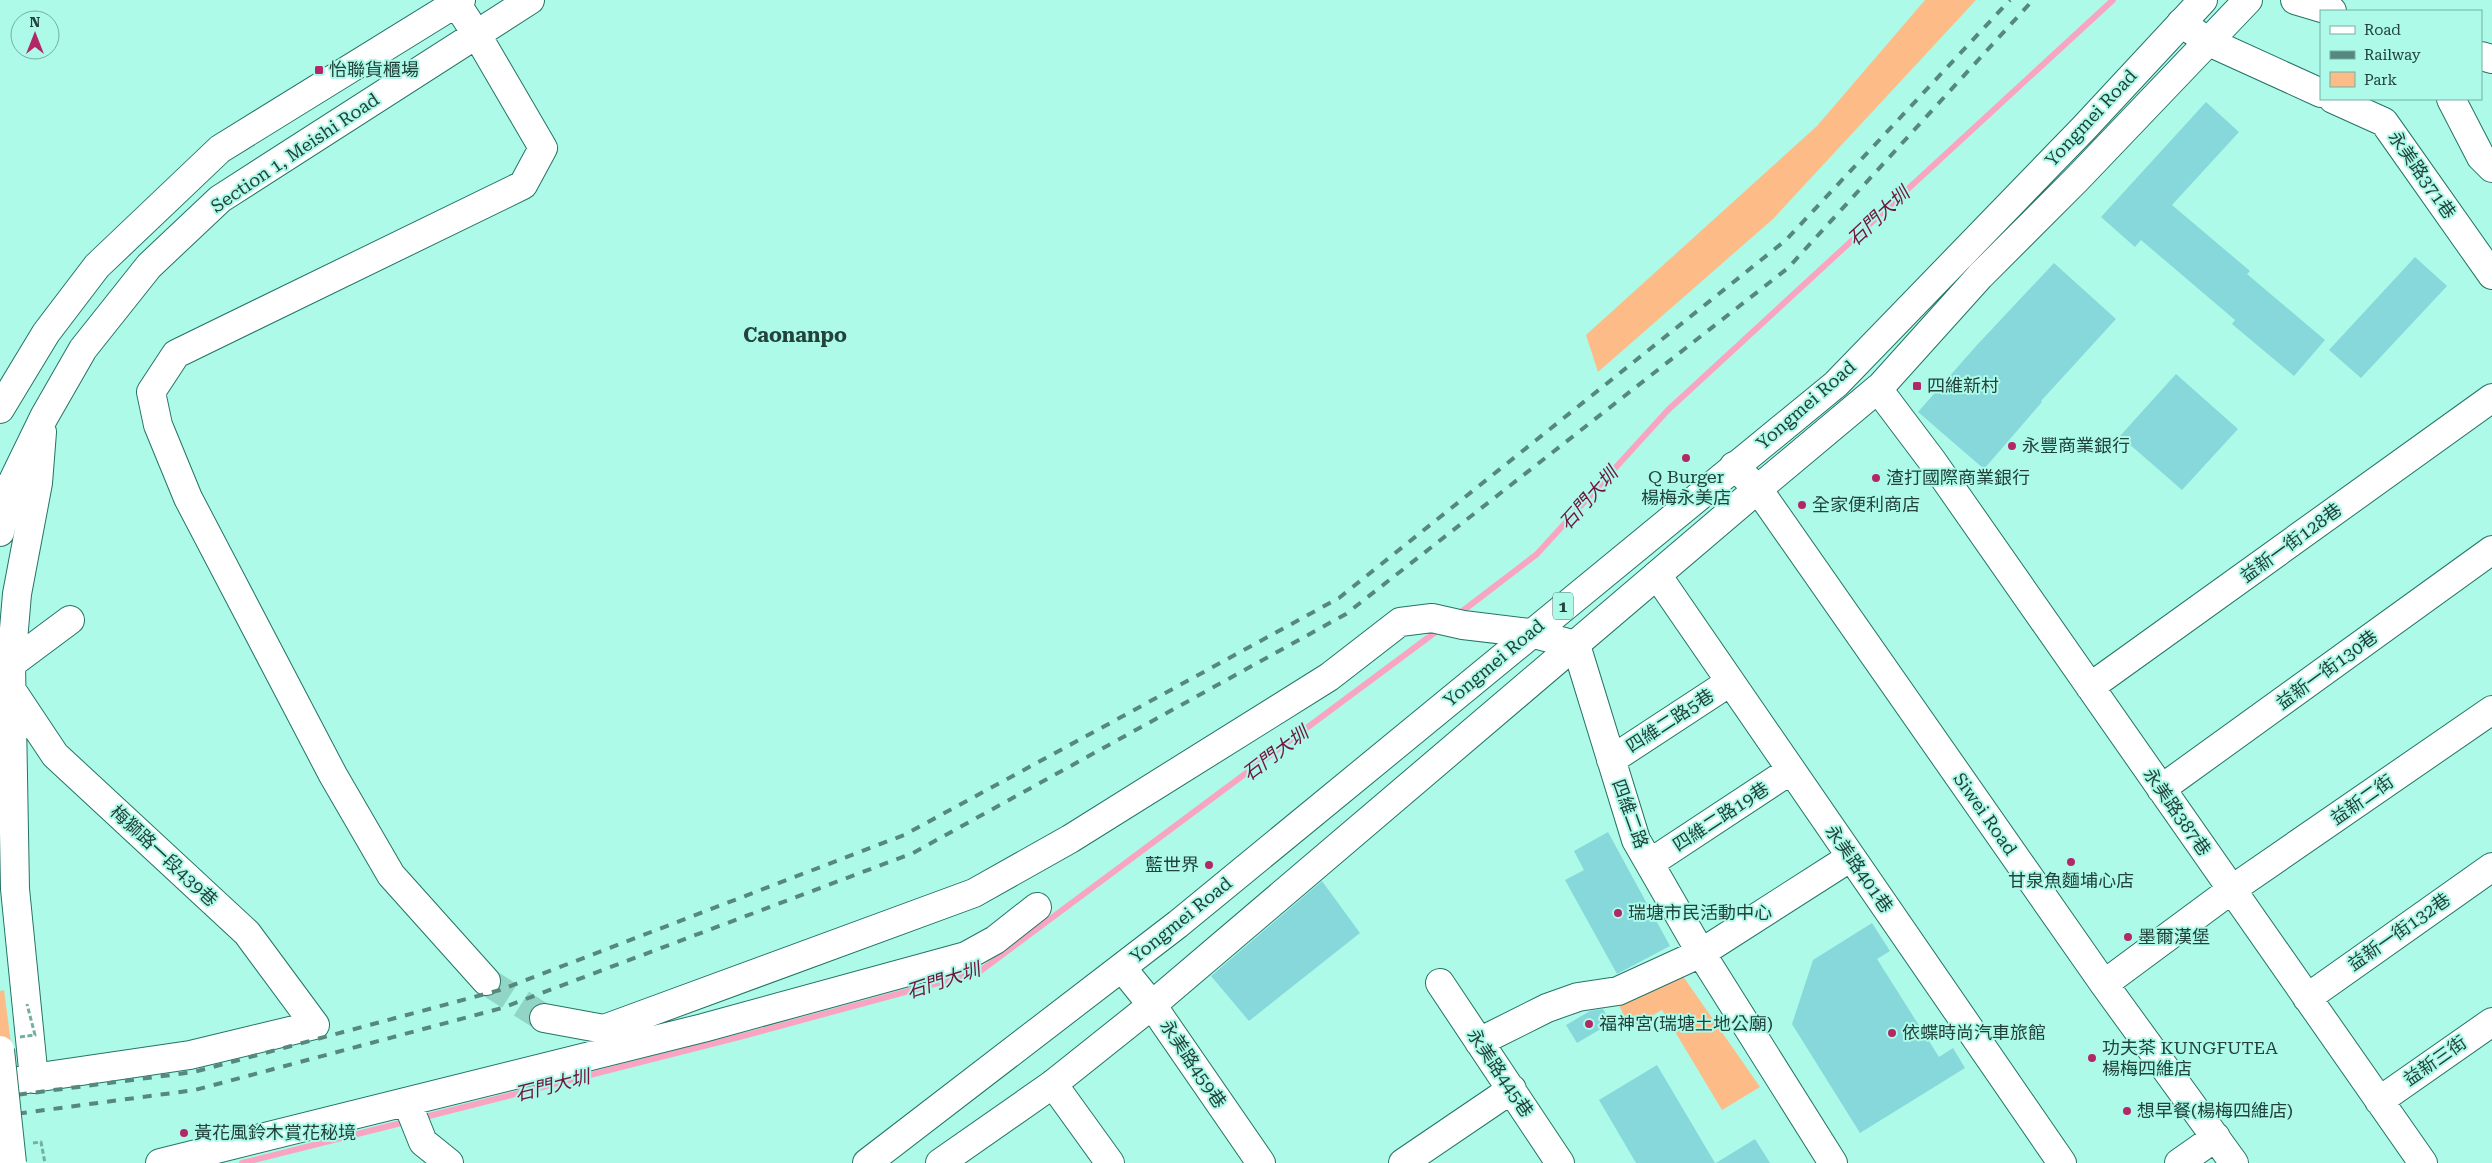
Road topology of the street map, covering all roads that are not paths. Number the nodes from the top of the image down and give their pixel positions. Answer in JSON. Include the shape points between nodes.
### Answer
{"nodes":[{"id":1,"x":530,"y":0,"type":"edge"},
{"id":2,"x":2203,"y":0,"type":"edge"},
{"id":3,"x":2248,"y":0,"type":"edge"},
{"id":4,"x":2295,"y":0,"type":"edge"},
{"id":5,"x":458,"y":2,"type":"edge"},
{"id":6,"x":2329,"y":10,"type":"edge"},
{"id":7,"x":2181,"y":23,"type":"junction"},
{"id":8,"x":477,"y":35,"type":"junction"},
{"id":9,"x":2209,"y":42,"type":"junction"},
{"id":10,"x":2320,"y":93,"type":"edge"},
{"id":11,"x":2335,"y":100,"type":"edge"},
{"id":12,"x":2452,"y":100,"type":"edge"},
{"id":13,"x":2492,"y":168,"type":"edge"},
{"id":14,"x":2492,"y":275,"type":"edge"},
{"id":15,"x":1878,"y":390,"type":"junction"},
{"id":16,"x":2492,"y":398,"type":"edge"},
{"id":17,"x":0,"y":409,"type":"edge"},
{"id":18,"x":44,"y":417,"type":"junction"},
{"id":19,"x":1734,"y":466,"type":"junction"},
{"id":20,"x":1758,"y":489,"type":"junction"},
{"id":21,"x":0,"y":532,"type":"edge"},
{"id":22,"x":2492,"y":550,"type":"edge"},
{"id":23,"x":1656,"y":575,"type":"junction"},
{"id":24,"x":70,"y":620,"type":"dead end"},
{"id":25,"x":1530,"y":633,"type":"junction"},
{"id":26,"x":1576,"y":645,"type":"junction"},
{"id":27,"x":11,"y":676,"type":"junction"},
{"id":28,"x":1730,"y":682,"type":"junction"},
{"id":29,"x":2090,"y":687,"type":"junction"},
{"id":30,"x":2492,"y":710,"type":"edge"},
{"id":31,"x":1611,"y":760,"type":"junction"},
{"id":32,"x":1791,"y":770,"type":"junction"},
{"id":33,"x":2161,"y":789,"type":"junction"},
{"id":34,"x":1851,"y":857,"type":"junction"},
{"id":35,"x":1650,"y":863,"type":"junction"},
{"id":36,"x":2492,"y":866,"type":"edge"},
{"id":37,"x":2231,"y":890,"type":"junction"},
{"id":38,"x":1037,"y":907,"type":"dead end"},
{"id":39,"x":1701,"y":952,"type":"junction"},
{"id":40,"x":1122,"y":968,"type":"junction"},
{"id":41,"x":486,"y":981,"type":"tunnel mouth"},
{"id":42,"x":1440,"y":983,"type":"dead end"},
{"id":43,"x":2104,"y":984,"type":"junction"},
{"id":44,"x":2307,"y":998,"type":"junction"},
{"id":45,"x":1152,"y":1004,"type":"junction"},
{"id":46,"x":544,"y":1018,"type":"tunnel mouth"},
{"id":47,"x":2492,"y":1022,"type":"edge"},
{"id":48,"x":1479,"y":1042,"type":"junction"},
{"id":49,"x":8,"y":1043,"type":"edge"},
{"id":50,"x":34,"y":1080,"type":"junction"},
{"id":51,"x":0,"y":1084,"type":"edge"},
{"id":52,"x":1054,"y":1084,"type":"junction"},
{"id":53,"x":1512,"y":1089,"type":"junction"},
{"id":54,"x":2379,"y":1101,"type":"junction"},
{"id":55,"x":412,"y":1114,"type":"junction"},
{"id":56,"x":2216,"y":1137,"type":"junction"},
{"id":57,"x":20,"y":1153,"type":"edge"},
{"id":58,"x":873,"y":1161,"type":"edge"},
{"id":59,"x":160,"y":1163,"type":"edge"},
{"id":60,"x":449,"y":1163,"type":"edge"},
{"id":61,"x":940,"y":1163,"type":"edge"},
{"id":62,"x":1110,"y":1163,"type":"edge"},
{"id":63,"x":1261,"y":1163,"type":"edge"},
{"id":64,"x":1403,"y":1163,"type":"edge"},
{"id":65,"x":1560,"y":1163,"type":"edge"},
{"id":66,"x":1833,"y":1163,"type":"edge"},
{"id":67,"x":2062,"y":1163,"type":"edge"},
{"id":68,"x":2179,"y":1163,"type":"edge"},
{"id":69,"x":2234,"y":1163,"type":"edge"},
{"id":70,"x":2422,"y":1163,"type":"edge"}],
"edges":[{"from":1,"to":8,"type":"street","name":"Section 1, Meishi Road"},
{"from":2,"to":7,"type":"street","name":"Yongmei Road","number":"1"},
{"from":3,"to":9,"type":"street","name":"Yongmei Road","number":"1"},
{"from":4,"to":6,"type":"street"},
{"from":5,"to":8,"type":"street"},
{"from":5,"to":17,"type":"street","via":[[220,149],[97,266],[46,333]]},
{"from":7,"to":9,"type":"street"},
{"from":7,"to":19,"type":"street","name":"Yongmei Road","number":"1","via":[[1836,384]]},
{"from":8,"to":18,"type":"street","name":"Section 1, Meishi Road","via":[[220,199],[149,266],[83,349]]},
{"from":8,"to":41,"type":"street","via":[[542,148],[523,185],[176,354],[151,392],[158,425],[188,498],[338,783],[391,875]]},
{"from":9,"to":10,"type":"street"},
{"from":9,"to":15,"type":"street","name":"Yongmei Road","number":"1","via":[[1980,276]]},
{"from":11,"to":14,"type":"street","name":"永美路371巷","via":[[2384,122]]},
{"from":12,"to":13,"type":"street","via":[[2481,157]]},
{"from":15,"to":20,"type":"street","name":"Yongmei Road","number":"1"},
{"from":15,"to":29,"type":"street","name":"永美路387巷","via":[[1933,462]]},
{"from":16,"to":29,"type":"street","name":"益新一街128巷"},
{"from":18,"to":21,"type":"street","name":"Section 1, Meishi Road","via":[[10,487]]},
{"from":18,"to":27,"type":"street","name":"Section 1, Meishi Road","via":[[38,483],[17,594]]},
{"from":19,"to":20,"type":"street","name":"Siwei Road"},
{"from":19,"to":25,"type":"street","name":"Yongmei Road","number":"1"},
{"from":20,"to":23,"type":"street","name":"Yongmei Road","number":"1"},
{"from":20,"to":43,"type":"street","name":"Siwei Road"},
{"from":22,"to":33,"type":"street","name":"益新一街130巷"},
{"from":23,"to":26,"type":"street","name":"Yongmei Road","number":"1"},
{"from":23,"to":28,"type":"street","name":"永美路401巷"},
{"from":24,"to":27,"type":"street"},
{"from":25,"to":26,"type":"street"},
{"from":25,"to":40,"type":"street","name":"Yongmei Road","number":"1"},
{"from":25,"to":46,"type":"street","via":[[1432,618],[1400,622],[1329,677],[1070,839],[974,893],[604,1029]]},
{"from":26,"to":31,"type":"street","name":"四維二路"},
{"from":26,"to":45,"type":"street","name":"Yongmei Road","number":"1"},
{"from":27,"to":50,"type":"street","name":"Section 1, Meishi Road","via":[[16,889]]},
{"from":27,"to":50,"type":"street","name":"梅獅路一段439巷","via":[[55,755],[247,934],[315,1025],[190,1055]]},
{"from":28,"to":31,"type":"street","name":"四維二路5巷"},
{"from":28,"to":32,"type":"street","name":"永美路401巷"},
{"from":29,"to":33,"type":"street","name":"永美路387巷"},
{"from":30,"to":37,"type":"street","name":"益新二街"},
{"from":31,"to":35,"type":"street","name":"四維二路","via":[[1636,840]]},
{"from":32,"to":34,"type":"street","name":"永美路401巷"},
{"from":32,"to":35,"type":"street","name":"四維二路19巷"},
{"from":33,"to":37,"type":"street","name":"永美路387巷"},
{"from":34,"to":39,"type":"street"},
{"from":34,"to":67,"type":"street","name":"永美路401巷"},
{"from":35,"to":39,"type":"street","name":"四維二路"},
{"from":36,"to":44,"type":"street","name":"益新一街132巷"},
{"from":37,"to":43,"type":"street","name":"益新二街"},
{"from":37,"to":44,"type":"street","name":"永美路387巷"},
{"from":38,"to":55,"type":"street","via":[[995,940],[966,956],[703,1028]]},
{"from":39,"to":48,"type":"street","via":[[1618,991],[1578,997],[1547,1008]]},
{"from":39,"to":66,"type":"street","name":"四維二路"},
{"from":40,"to":45,"type":"street","name":"永美路459巷"},
{"from":40,"to":58,"type":"street","name":"Yongmei Road","number":"1"},
{"from":42,"to":48,"type":"street","name":"永美路445巷"},
{"from":43,"to":56,"type":"street","name":"Siwei Road"},
{"from":44,"to":54,"type":"street","name":"永美路387巷"},
{"from":45,"to":52,"type":"street","name":"Yongmei Road","number":"1"},
{"from":45,"to":63,"type":"street","name":"永美路459巷"},
{"from":47,"to":54,"type":"street","name":"益新三街"},
{"from":48,"to":53,"type":"street","name":"永美路445巷"},
{"from":49,"to":57,"type":"street","bridge":true},
{"from":50,"to":51,"type":"street"},
{"from":52,"to":61,"type":"street","name":"Yongmei Road","number":"1"},
{"from":52,"to":62,"type":"street"},
{"from":53,"to":64,"type":"street"},
{"from":53,"to":65,"type":"street","name":"永美路445巷"},
{"from":54,"to":70,"type":"street","name":"永美路387巷"},
{"from":55,"to":59,"type":"street"},
{"from":55,"to":60,"type":"street","via":[[423,1142]]},
{"from":56,"to":68,"type":"street"},
{"from":56,"to":69,"type":"street","name":"Siwei Road"}]}
